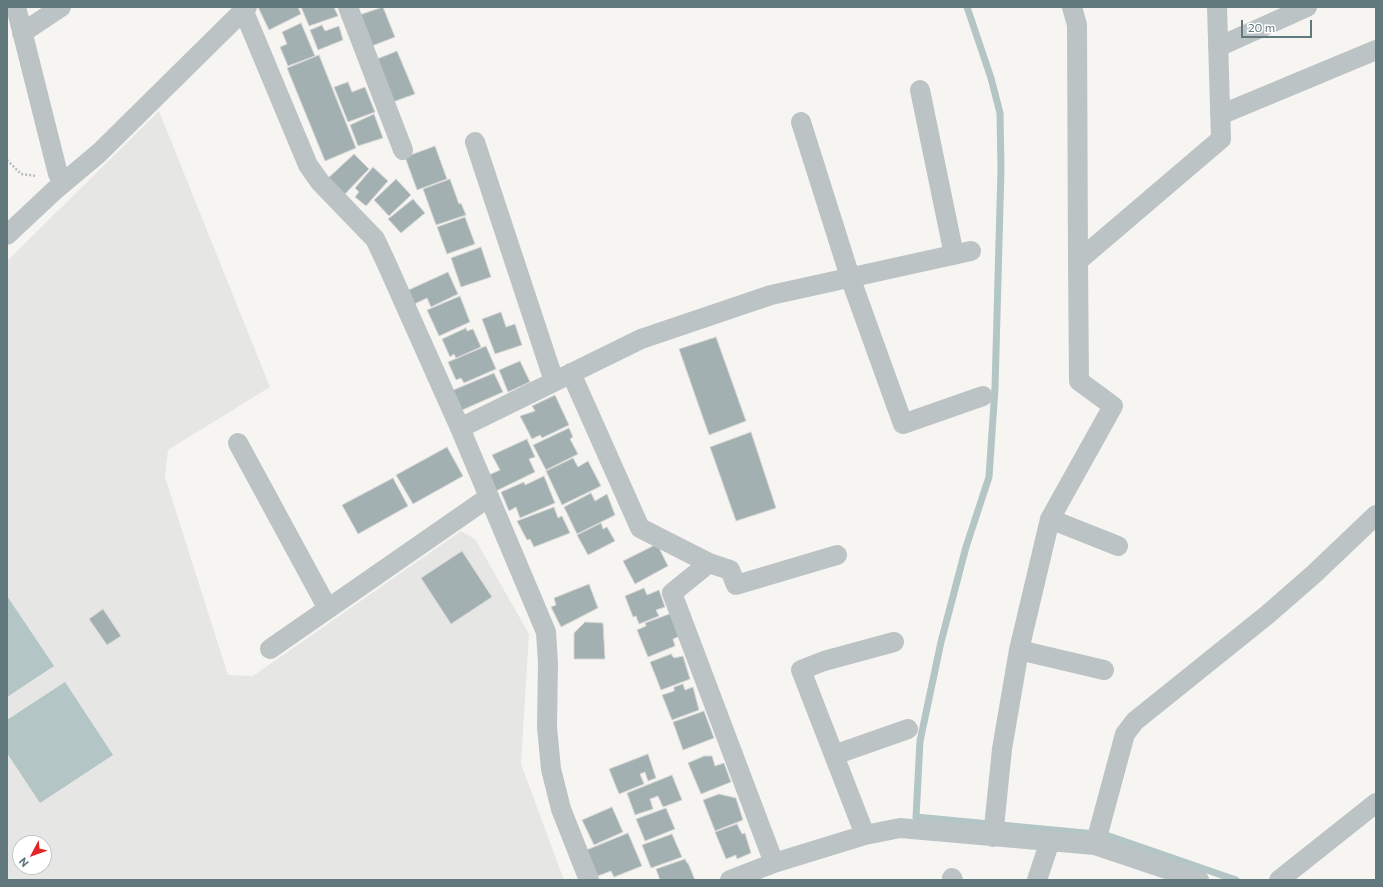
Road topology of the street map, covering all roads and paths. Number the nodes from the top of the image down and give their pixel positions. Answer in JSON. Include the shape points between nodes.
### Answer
{"nodes":[{"id":1,"x":16,"y":7,"type":"edge"},
{"id":2,"x":61,"y":7,"type":"edge"},
{"id":3,"x":348,"y":7,"type":"edge"},
{"id":4,"x":1072,"y":7,"type":"edge"},
{"id":5,"x":1217,"y":7,"type":"edge"},
{"id":6,"x":1307,"y":7,"type":"edge"},
{"id":7,"x":244,"y":8,"type":"edge"},
{"id":8,"x":22,"y":33,"type":"junction"},
{"id":9,"x":1218,"y":47,"type":"junction"},
{"id":10,"x":1376,"y":50,"type":"edge"},
{"id":11,"x":920,"y":90,"type":"dead end"},
{"id":12,"x":1220,"y":115,"type":"junction"},
{"id":13,"x":801,"y":122,"type":"dead end"},
{"id":14,"x":475,"y":142,"type":"dead end"},
{"id":15,"x":403,"y":150,"type":"dead end"},
{"id":16,"x":58,"y":174,"type":"dead end"},
{"id":17,"x":7,"y":235,"type":"edge"},
{"id":18,"x":1078,"y":260,"type":"junction"},
{"id":19,"x":850,"y":277,"type":"junction"},
{"id":20,"x":562,"y":377,"type":"junction"},
{"id":21,"x":983,"y":396,"type":"dead end"},
{"id":22,"x":460,"y":428,"type":"junction"},
{"id":23,"x":238,"y":443,"type":"dead end"},
{"id":24,"x":489,"y":496,"type":"junction"},
{"id":25,"x":1376,"y":515,"type":"edge"},
{"id":26,"x":1050,"y":519,"type":"junction"},
{"id":27,"x":1118,"y":546,"type":"dead end"},
{"id":28,"x":837,"y":555,"type":"dead end"},
{"id":29,"x":709,"y":563,"type":"junction"},
{"id":30,"x":328,"y":609,"type":"junction"},
{"id":31,"x":894,"y":642,"type":"dead end"},
{"id":32,"x":270,"y":649,"type":"dead end"},
{"id":33,"x":1019,"y":650,"type":"junction"},
{"id":34,"x":1104,"y":670,"type":"dead end"},
{"id":35,"x":908,"y":728,"type":"dead end"},
{"id":36,"x":834,"y":755,"type":"junction"},
{"id":37,"x":1376,"y":803,"type":"edge"},
{"id":38,"x":994,"y":829,"type":"junction"},
{"id":39,"x":865,"y":835,"type":"junction"},
{"id":40,"x":1096,"y":837,"type":"junction"},
{"id":41,"x":1050,"y":841,"type":"junction"},
{"id":42,"x":774,"y":863,"type":"junction"},
{"id":43,"x":589,"y":880,"type":"edge"},
{"id":44,"x":730,"y":880,"type":"edge"},
{"id":45,"x":1037,"y":880,"type":"edge"},
{"id":46,"x":1199,"y":880,"type":"edge"},
{"id":47,"x":1279,"y":880,"type":"edge"}],
"edges":[{"from":1,"to":8,"type":"street"},
{"from":2,"to":8,"type":"street"},
{"from":3,"to":15,"type":"street"},
{"from":4,"to":18,"type":"street","via":[[1078,25]]},
{"from":5,"to":9,"type":"street"},
{"from":6,"to":9,"type":"street"},
{"from":7,"to":17,"type":"street","via":[[100,153],[55,190]]},
{"from":7,"to":22,"type":"street","via":[[308,165],[320,182],[375,239]]},
{"from":8,"to":16,"type":"street"},
{"from":9,"to":12,"type":"street"},
{"from":10,"to":12,"type":"street"},
{"from":11,"to":19,"type":"street","via":[[963,253]]},
{"from":12,"to":18,"type":"street","via":[[1221,139]]},
{"from":13,"to":19,"type":"street"},
{"from":14,"to":20,"type":"street"},
{"from":18,"to":26,"type":"street","via":[[1078,381],[1113,406]]},
{"from":19,"to":20,"type":"street","via":[[771,295],[648,336]]},
{"from":19,"to":21,"type":"street","via":[[903,424]]},
{"from":20,"to":22,"type":"street"},
{"from":20,"to":29,"type":"street","via":[[640,528]]},
{"from":22,"to":24,"type":"street"},
{"from":23,"to":30,"type":"street"},
{"from":24,"to":30,"type":"street"},
{"from":24,"to":43,"type":"street","via":[[546,632],[547,727],[551,769],[561,809]]},
{"from":25,"to":40,"type":"street","via":[[1267,615],[1135,721],[1125,734]]},
{"from":26,"to":27,"type":"street"},
{"from":26,"to":33,"type":"street"},
{"from":28,"to":29,"type":"street","via":[[736,585],[730,570]]},
{"from":29,"to":42,"type":"street","via":[[672,593]]},
{"from":30,"to":32,"type":"street"},
{"from":31,"to":36,"type":"street","via":[[801,670]]},
{"from":33,"to":34,"type":"street"},
{"from":33,"to":38,"type":"street","via":[[1002,749]]},
{"from":35,"to":36,"type":"street"},
{"from":36,"to":39,"type":"street"},
{"from":37,"to":47,"type":"street"},
{"from":38,"to":39,"type":"street","via":[[900,828]]},
{"from":38,"to":41,"type":"street"},
{"from":39,"to":42,"type":"street"},
{"from":40,"to":41,"type":"street"},
{"from":40,"to":46,"type":"street"},
{"from":41,"to":45,"type":"street"},
{"from":42,"to":44,"type":"street"}]}
